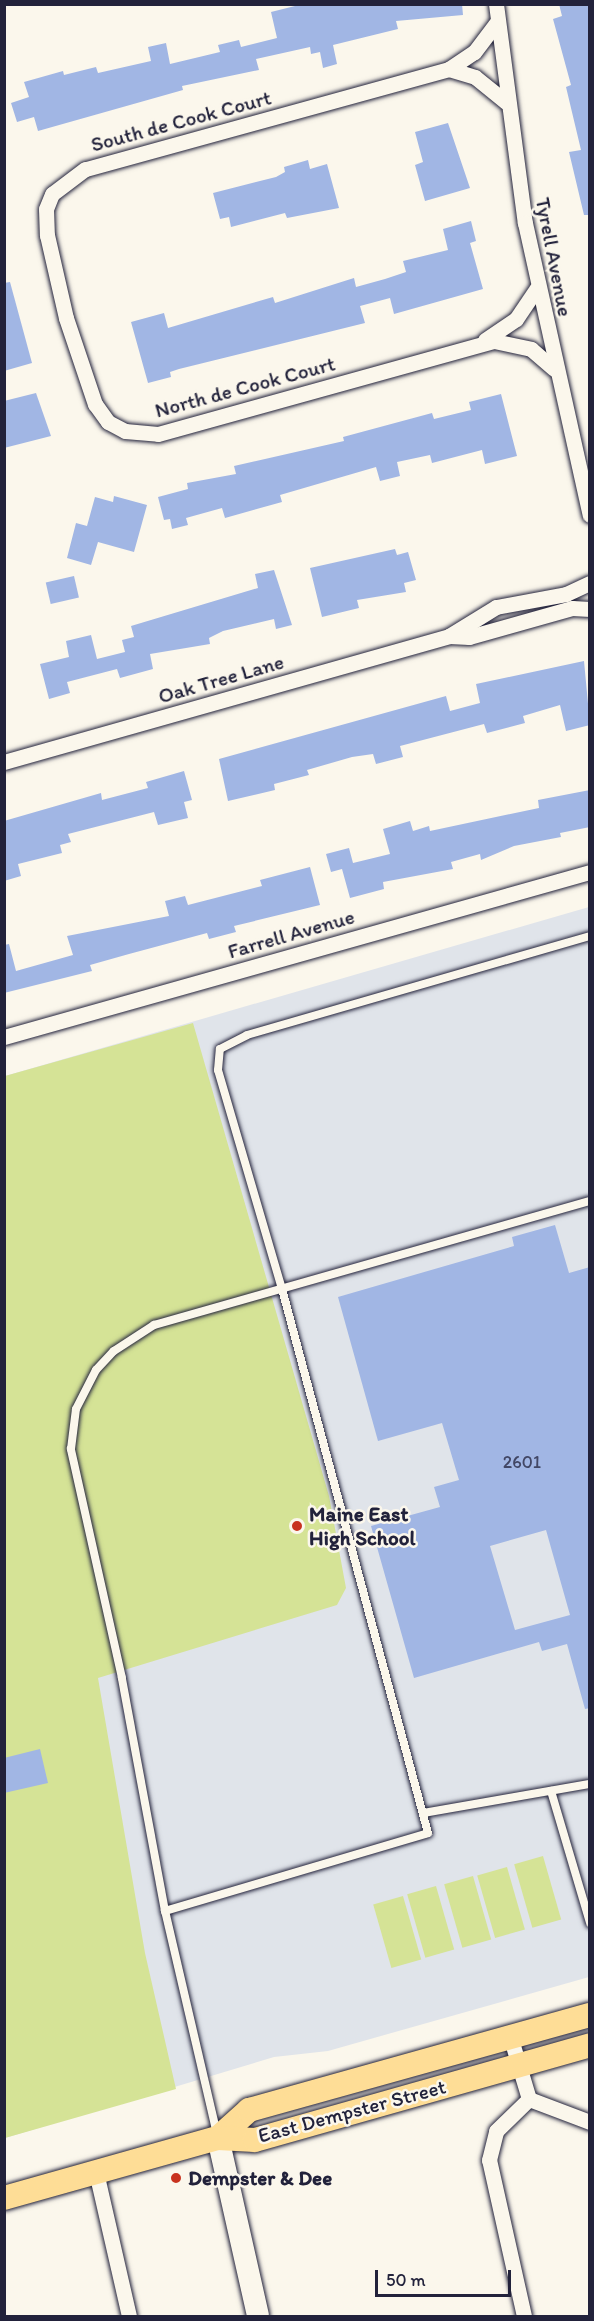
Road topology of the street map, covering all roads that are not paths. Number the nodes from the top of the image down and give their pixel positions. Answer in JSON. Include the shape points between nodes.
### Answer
{"nodes":[{"id":1,"x":496,"y":4,"type":"edge"},
{"id":2,"x":497,"y":22,"type":"junction"},
{"id":3,"x":449,"y":69,"type":"junction"},
{"id":4,"x":506,"y":102,"type":"junction"},
{"id":5,"x":537,"y":288,"type":"junction"},
{"id":6,"x":66,"y":318,"type":"joint"},
{"id":7,"x":468,"y":346,"type":"junction"},
{"id":8,"x":554,"y":369,"type":"junction"},
{"id":9,"x":590,"y":515,"type":"edge"},
{"id":10,"x":590,"y":583,"type":"edge"},
{"id":11,"x":590,"y":609,"type":"edge"},
{"id":12,"x":449,"y":636,"type":"junction"},
{"id":13,"x":4,"y":762,"type":"edge"},
{"id":14,"x":590,"y":872,"type":"edge"},
{"id":15,"x":590,"y":936,"type":"edge"},
{"id":16,"x":4,"y":1037,"type":"edge"},
{"id":17,"x":590,"y":1201,"type":"edge"},
{"id":18,"x":282,"y":1289,"type":"junction"},
{"id":19,"x":590,"y":1784,"type":"edge"},
{"id":20,"x":550,"y":1791,"type":"junction"},
{"id":21,"x":423,"y":1813,"type":"junction"},
{"id":22,"x":165,"y":1911,"type":"junction"},
{"id":23,"x":590,"y":1923,"type":"edge"},
{"id":24,"x":590,"y":2015,"type":"edge"},
{"id":25,"x":511,"y":2039,"type":"junction"},
{"id":26,"x":590,"y":2045,"type":"edge"},
{"id":27,"x":519,"y":2064,"type":"junction"},
{"id":28,"x":529,"y":2099,"type":"junction"},
{"id":29,"x":590,"y":2122,"type":"edge"},
{"id":30,"x":218,"y":2139,"type":"junction"},
{"id":31,"x":96,"y":2172,"type":"junction"},
{"id":32,"x":4,"y":2198,"type":"edge"},
{"id":33,"x":129,"y":2316,"type":"edge"},
{"id":34,"x":258,"y":2316,"type":"edge"},
{"id":35,"x":524,"y":2316,"type":"edge"}],
"edges":[{"from":1,"to":2,"type":"street","name":"Tyrell Avenue"},
{"from":2,"to":3,"type":"street","name":"South de Cook Court","via":[[474,52]]},
{"from":2,"to":4,"type":"street","name":"Tyrell Avenue"},
{"from":3,"to":4,"type":"street","via":[[475,77]]},
{"from":3,"to":6,"type":"street","name":"South de Cook Court","via":[[86,169],[69,179],[52,194],[46,209],[47,235]]},
{"from":4,"to":5,"type":"street","name":"Tyrell Avenue"},
{"from":5,"to":7,"type":"street","name":"North de Cook Court","via":[[504,329]]},
{"from":5,"to":8,"type":"street","name":"Tyrell Avenue"},
{"from":6,"to":7,"type":"street","name":"North de Cook Court","via":[[94,404],[108,422],[141,435]]},
{"from":7,"to":8,"type":"street","name":"North de Cook Court","via":[[494,341],[519,344],[543,356]]},
{"from":8,"to":9,"type":"street","name":"Tyrell Avenue"},
{"from":10,"to":12,"type":"street","name":"Oak Tree Lane","via":[[566,594],[496,607]]},
{"from":11,"to":12,"type":"street","name":"Oak Tree Lane","via":[[572,608],[469,637]]},
{"from":12,"to":13,"type":"street","name":"Oak Tree Lane"},
{"from":14,"to":16,"type":"street","name":"Farrell Avenue"},
{"from":15,"to":18,"type":"lane","via":[[246,1035],[220,1049],[218,1071]]},
{"from":17,"to":18,"type":"lane"},
{"from":18,"to":21,"type":"lane"},
{"from":18,"to":22,"type":"lane","via":[[154,1325],[134,1335],[96,1370],[71,1429],[71,1449],[122,1678]]},
{"from":19,"to":20,"type":"lane"},
{"from":20,"to":21,"type":"lane"},
{"from":20,"to":23,"type":"lane"},
{"from":21,"to":22,"type":"lane","via":[[428,1833]]},
{"from":22,"to":30,"type":"lane"},
{"from":24,"to":25,"type":"main road","name":"East Dempster Street"},
{"from":25,"to":27,"type":"street"},
{"from":25,"to":30,"type":"main road","name":"East Dempster Street","via":[[249,2110]]},
{"from":26,"to":27,"type":"main road","name":"East Dempster Street"},
{"from":27,"to":28,"type":"street"},
{"from":27,"to":30,"type":"main road","name":"East Dempster Street","via":[[255,2139]]},
{"from":28,"to":29,"type":"street"},
{"from":28,"to":35,"type":"street","via":[[496,2131],[489,2160]]},
{"from":30,"to":31,"type":"main road"},
{"from":30,"to":34,"type":"street"},
{"from":31,"to":32,"type":"main road"},
{"from":31,"to":33,"type":"street"}]}
